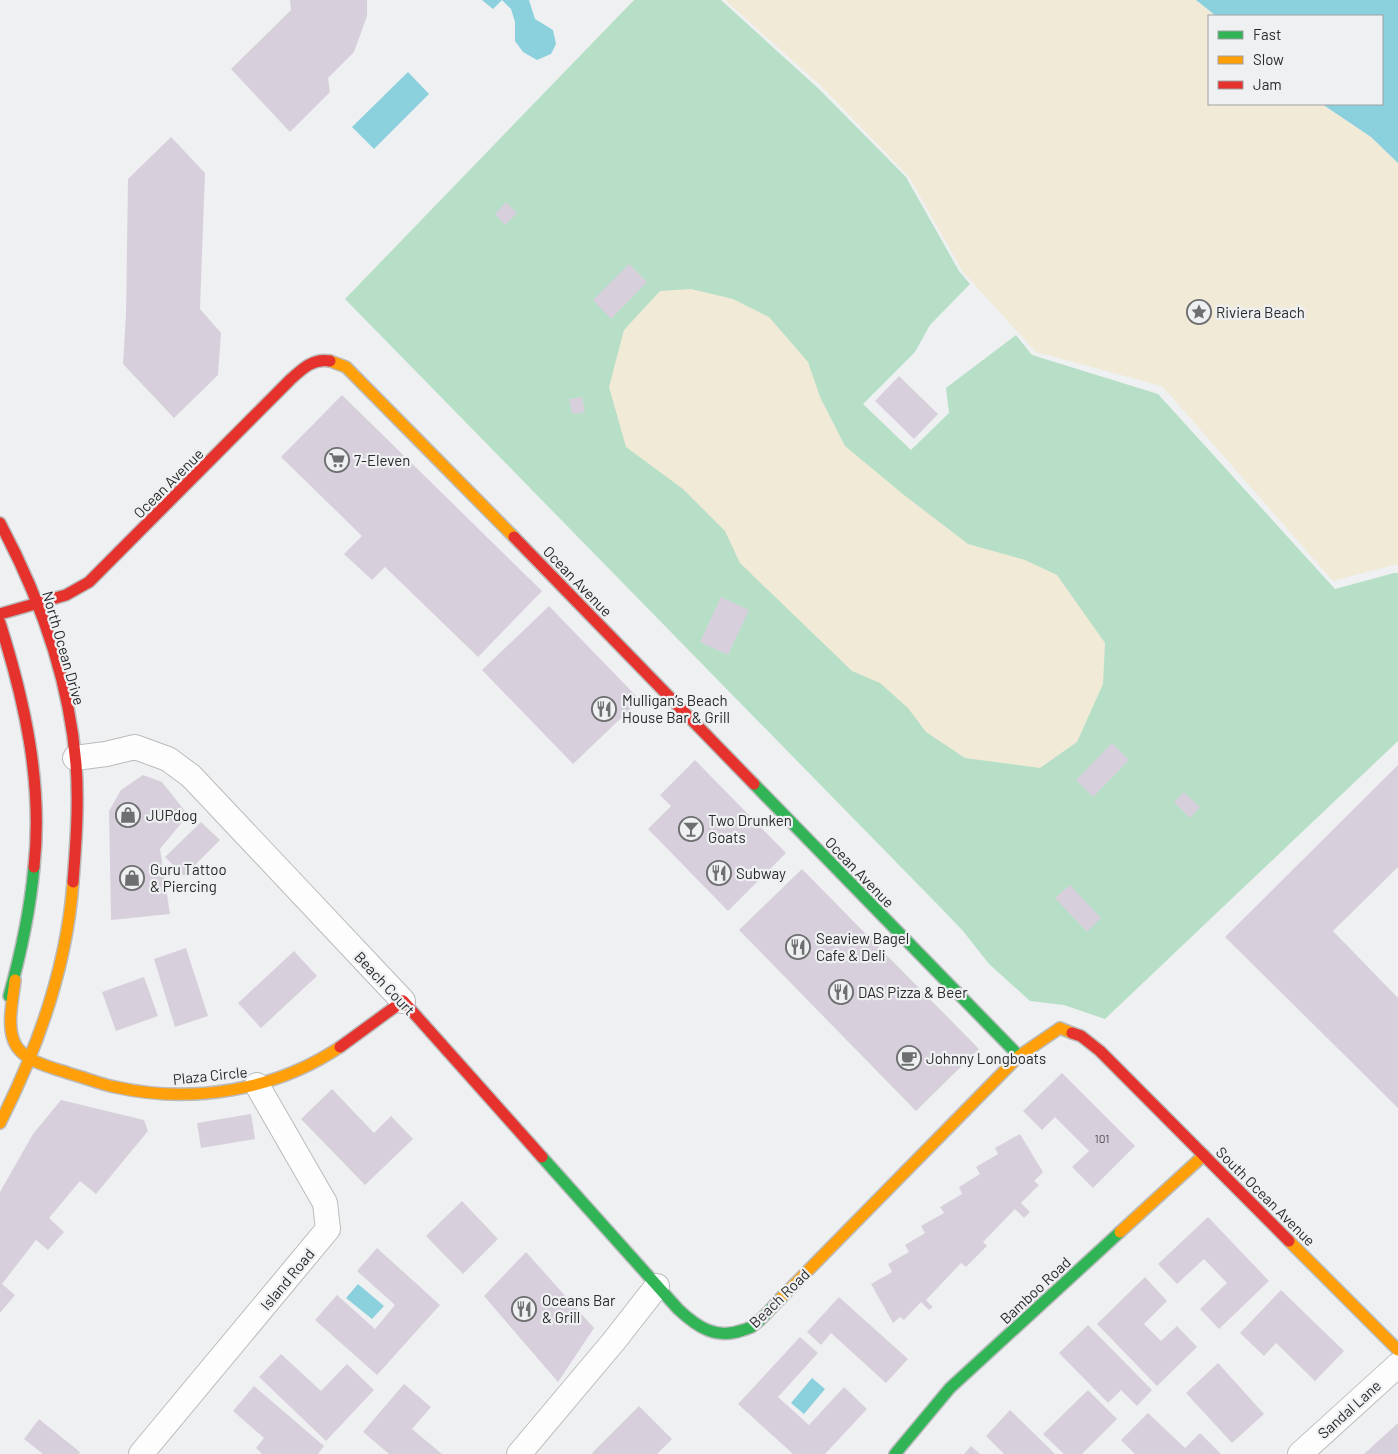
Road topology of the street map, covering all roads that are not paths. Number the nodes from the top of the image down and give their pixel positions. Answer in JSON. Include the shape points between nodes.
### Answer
{"nodes":[{"id":1,"x":0,"y":523,"type":"edge"},
{"id":2,"x":38,"y":603,"type":"junction"},
{"id":3,"x":0,"y":614,"type":"edge"},
{"id":4,"x":0,"y":622,"type":"edge"},
{"id":5,"x":75,"y":758,"type":"junction"},
{"id":6,"x":14,"y":980,"type":"junction"},
{"id":7,"x":403,"y":1001,"type":"junction"},
{"id":8,"x":0,"y":1024,"type":"edge"},
{"id":9,"x":1019,"y":1056,"type":"junction"},
{"id":10,"x":31,"y":1059,"type":"junction"},
{"id":11,"x":257,"y":1085,"type":"junction"},
{"id":12,"x":0,"y":1123,"type":"edge"},
{"id":13,"x":1204,"y":1155,"type":"junction"},
{"id":14,"x":657,"y":1286,"type":"junction"},
{"id":15,"x":1398,"y":1350,"type":"edge"},
{"id":16,"x":1398,"y":1365,"type":"edge"},
{"id":17,"x":141,"y":1454,"type":"edge"},
{"id":18,"x":519,"y":1454,"type":"edge"},
{"id":19,"x":895,"y":1454,"type":"edge"},
{"id":20,"x":1300,"y":1454,"type":"edge"}],
"edges":[{"from":1,"to":2,"type":"street","name":"North Ocean Drive"},
{"from":2,"to":3,"type":"street","name":"Ocean Avenue"},
{"from":2,"to":5,"type":"street","name":"North Ocean Drive","via":[[63,687]]},
{"from":2,"to":9,"type":"street","name":"Ocean Avenue","via":[[66,595],[89,582],[290,380],[310,362],[334,360],[346,367],[432,452]]},
{"from":4,"to":6,"type":"street","via":[[16,668],[32,750],[36,800],[35,867],[26,936]]},
{"from":5,"to":7,"type":"street","name":"Beach Court","via":[[135,748],[168,759],[191,776]]},
{"from":5,"to":10,"type":"street","name":"North Ocean Drive","via":[[77,844],[68,927],[48,1008]]},
{"from":6,"to":8,"type":"street"},
{"from":6,"to":10,"type":"street","via":[[13,1036],[20,1050]]},
{"from":7,"to":11,"type":"street","name":"Plaza Circle","via":[[328,1056],[293,1073]]},
{"from":7,"to":14,"type":"street","name":"Beach Court"},
{"from":9,"to":13,"type":"street","name":"South Ocean Avenue","via":[[1060,1028],[1081,1036],[1100,1050]]},
{"from":9,"to":14,"type":"street","name":"Beach Road","via":[[753,1326],[727,1335],[703,1331]]},
{"from":10,"to":11,"type":"street","name":"Plaza Circle","via":[[112,1087],[152,1093],[192,1095]]},
{"from":10,"to":12,"type":"street","name":"North Ocean Drive"},
{"from":11,"to":17,"type":"street","name":"Island Road","via":[[324,1203],[328,1229]]},
{"from":13,"to":15,"type":"street","name":"South Ocean Avenue"},
{"from":13,"to":19,"type":"street","name":"Bamboo Road","via":[[950,1388]]},
{"from":14,"to":18,"type":"street"},
{"from":16,"to":20,"type":"street","name":"Sandal Lane"}]}
